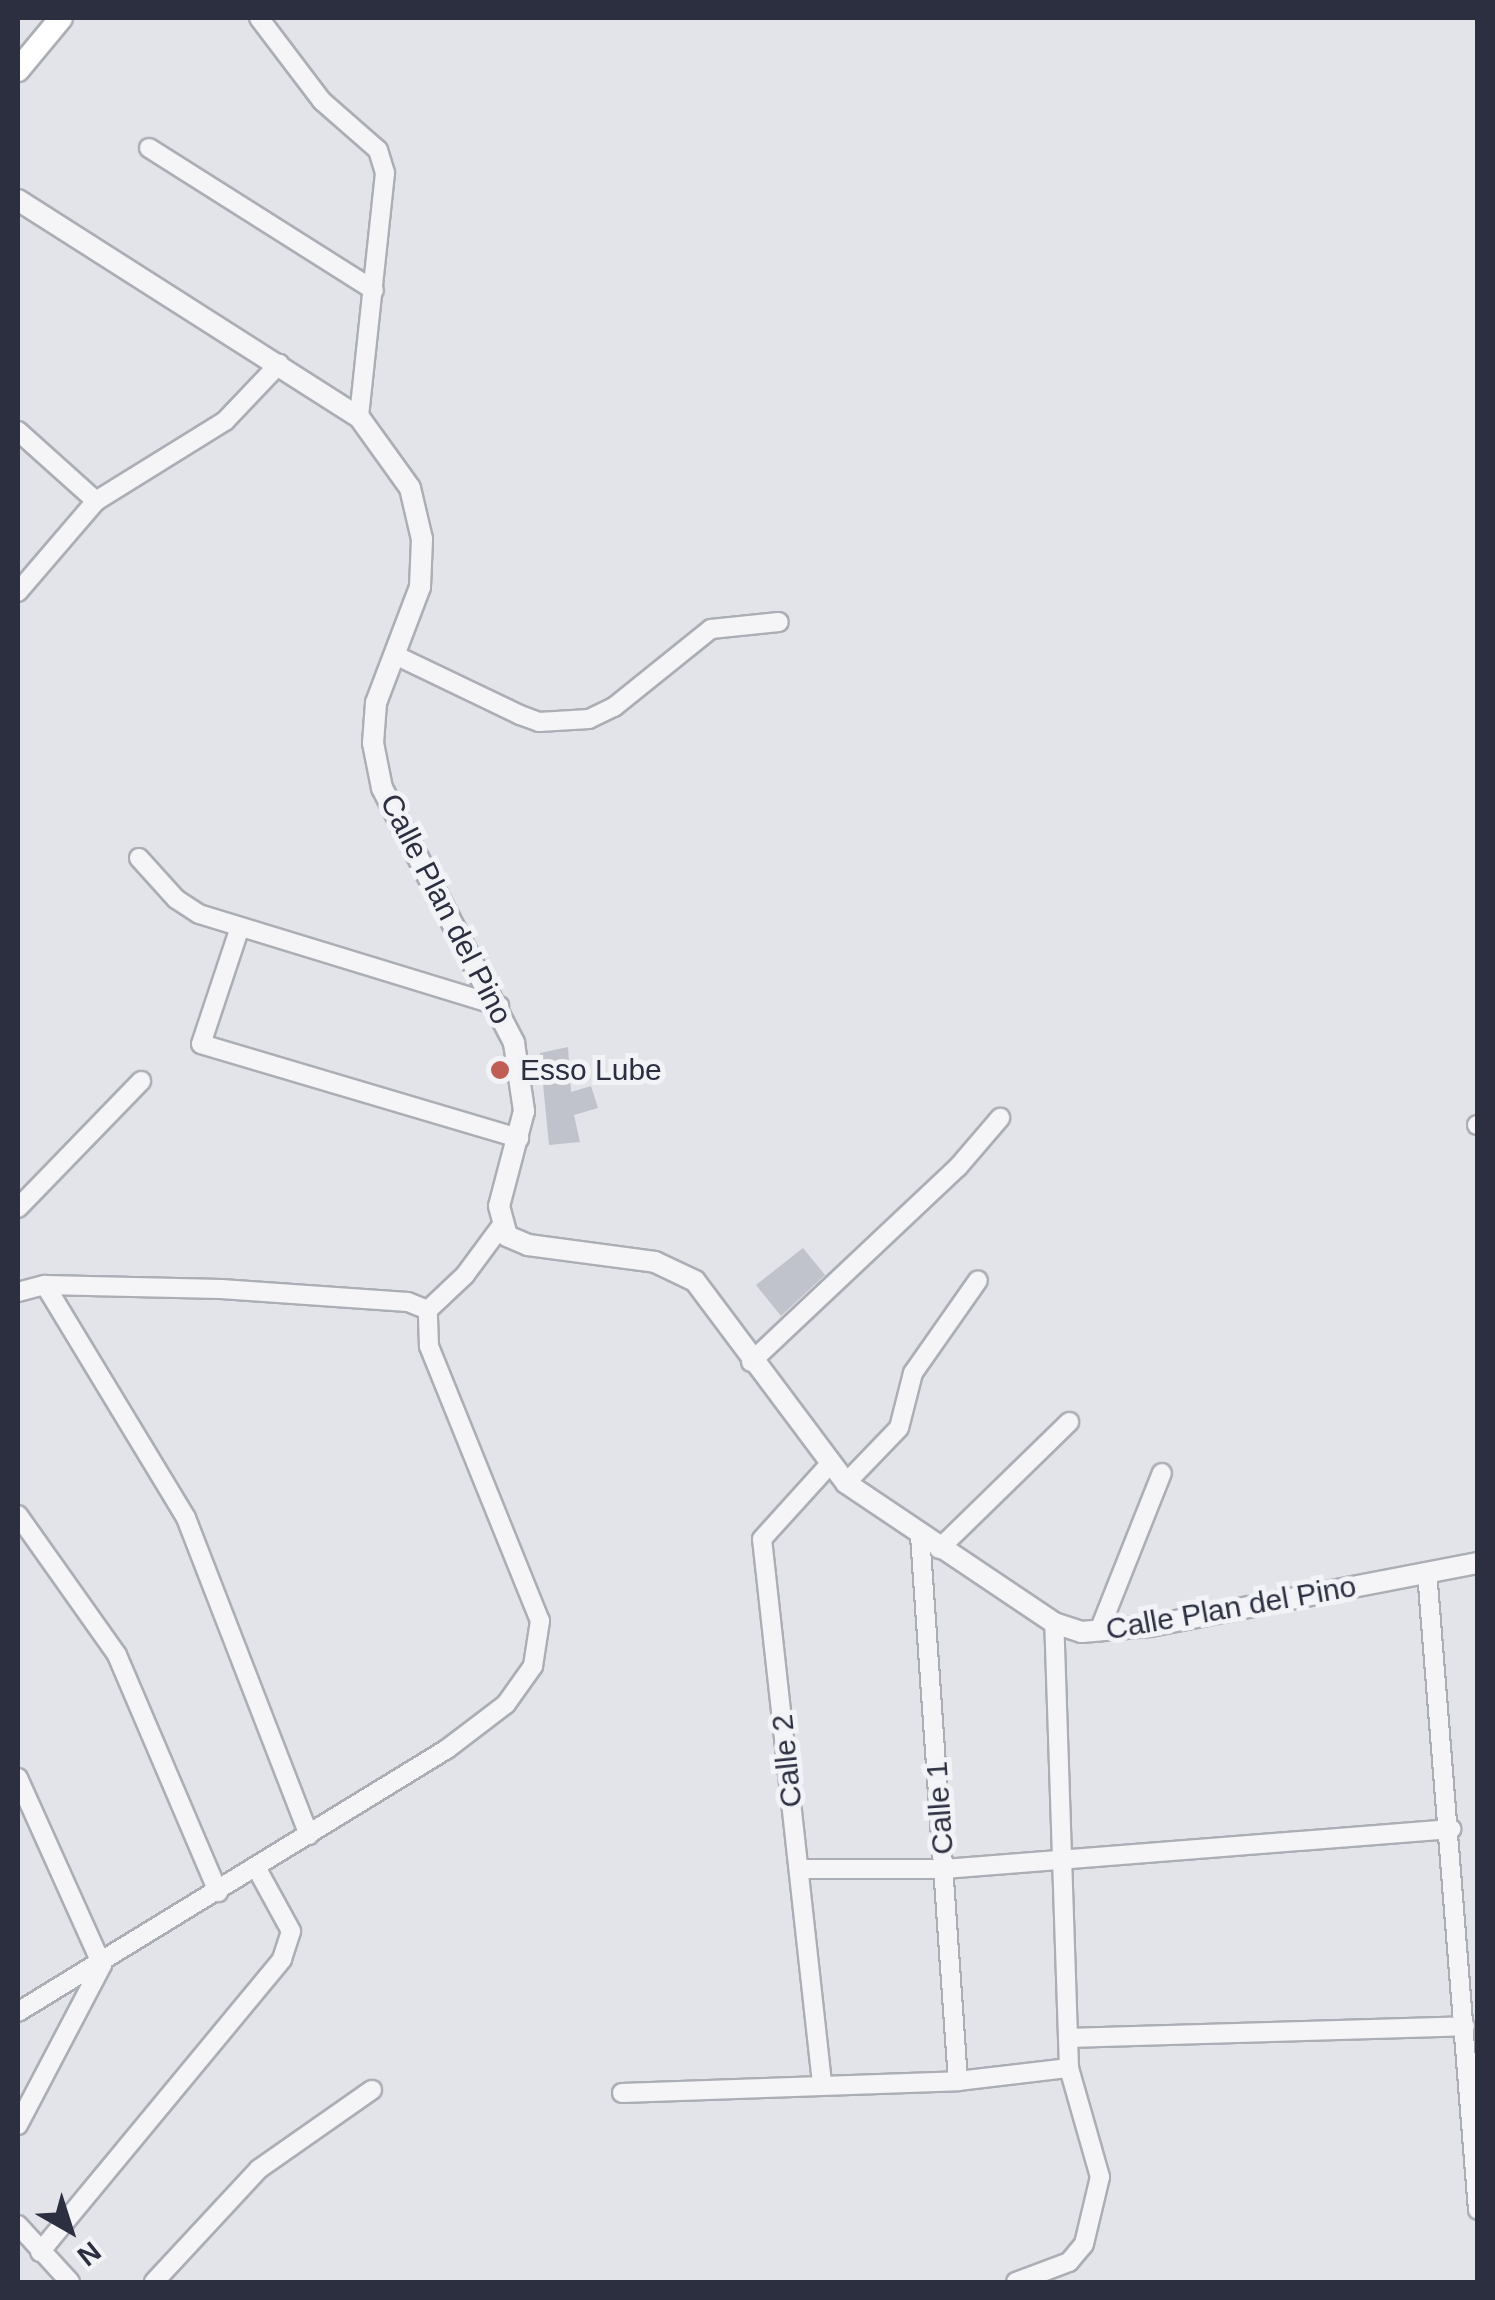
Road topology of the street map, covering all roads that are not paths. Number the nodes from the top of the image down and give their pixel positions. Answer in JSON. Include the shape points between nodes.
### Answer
{"nodes":[{"id":1,"x":60,"y":18,"type":"edge"},
{"id":2,"x":259,"y":18,"type":"edge"},
{"id":3,"x":18,"y":70,"type":"edge"},
{"id":4,"x":149,"y":148,"type":"dead end"},
{"id":5,"x":18,"y":200,"type":"edge"},
{"id":6,"x":374,"y":290,"type":"junction"},
{"id":7,"x":280,"y":364,"type":"junction"},
{"id":8,"x":360,"y":417,"type":"junction"},
{"id":9,"x":18,"y":432,"type":"edge"},
{"id":10,"x":96,"y":500,"type":"junction"},
{"id":11,"x":18,"y":592,"type":"edge"},
{"id":12,"x":779,"y":622,"type":"dead end"},
{"id":13,"x":395,"y":654,"type":"junction"},
{"id":14,"x":139,"y":858,"type":"dead end"},
{"id":15,"x":240,"y":926,"type":"junction"},
{"id":16,"x":499,"y":1006,"type":"junction"},
{"id":17,"x":141,"y":1081,"type":"dead end"},
{"id":18,"x":1000,"y":1118,"type":"dead end"},
{"id":19,"x":519,"y":1138,"type":"junction"},
{"id":20,"x":18,"y":1208,"type":"edge"},
{"id":21,"x":502,"y":1224,"type":"junction"},
{"id":22,"x":978,"y":1280,"type":"dead end"},
{"id":23,"x":45,"y":1286,"type":"junction"},
{"id":24,"x":18,"y":1292,"type":"edge"},
{"id":25,"x":428,"y":1310,"type":"junction"},
{"id":26,"x":751,"y":1362,"type":"junction"},
{"id":27,"x":1070,"y":1422,"type":"dead end"},
{"id":28,"x":829,"y":1465,"type":"junction"},
{"id":29,"x":1162,"y":1473,"type":"dead end"},
{"id":30,"x":846,"y":1483,"type":"junction"},
{"id":31,"x":18,"y":1515,"type":"edge"},
{"id":32,"x":920,"y":1536,"type":"junction"},
{"id":33,"x":939,"y":1548,"type":"junction"},
{"id":34,"x":1478,"y":1563,"type":"edge"},
{"id":35,"x":1427,"y":1572,"type":"junction"},
{"id":36,"x":1054,"y":1624,"type":"junction"},
{"id":37,"x":1099,"y":1631,"type":"junction"},
{"id":38,"x":18,"y":1778,"type":"edge"},
{"id":39,"x":1451,"y":1829,"type":"junction"},
{"id":40,"x":309,"y":1834,"type":"junction"},
{"id":41,"x":1062,"y":1857,"type":"junction"},
{"id":42,"x":256,"y":1866,"type":"junction"},
{"id":43,"x":944,"y":1868,"type":"junction"},
{"id":44,"x":799,"y":1870,"type":"junction"},
{"id":45,"x":218,"y":1892,"type":"junction"},
{"id":46,"x":102,"y":1966,"type":"junction"},
{"id":47,"x":18,"y":2012,"type":"edge"},
{"id":48,"x":1466,"y":2026,"type":"junction"},
{"id":49,"x":1068,"y":2038,"type":"junction"},
{"id":50,"x":1069,"y":2068,"type":"junction"},
{"id":51,"x":958,"y":2082,"type":"junction"},
{"id":52,"x":822,"y":2083,"type":"junction"},
{"id":53,"x":372,"y":2090,"type":"dead end"},
{"id":54,"x":622,"y":2093,"type":"dead end"},
{"id":55,"x":18,"y":2125,"type":"edge"},
{"id":56,"x":1478,"y":2210,"type":"edge"},
{"id":57,"x":18,"y":2225,"type":"edge"},
{"id":58,"x":40,"y":2252,"type":"junction"},
{"id":59,"x":70,"y":2282,"type":"edge"},
{"id":60,"x":154,"y":2282,"type":"edge"},
{"id":61,"x":1016,"y":2282,"type":"edge"}],
"edges":[{"from":1,"to":3,"type":"main road"},
{"from":2,"to":6,"type":"street","via":[[322,101],[378,150],[386,173]]},
{"from":4,"to":6,"type":"street"},
{"from":5,"to":7,"type":"street","name":"Calle Plan del Pino"},
{"from":6,"to":8,"type":"street"},
{"from":7,"to":8,"type":"street","name":"Calle Plan del Pino"},
{"from":7,"to":10,"type":"street","via":[[225,421]]},
{"from":8,"to":13,"type":"street","name":"Calle Plan del Pino","via":[[410,488],[420,520],[420,588]]},
{"from":9,"to":10,"type":"street"},
{"from":10,"to":11,"type":"street"},
{"from":12,"to":13,"type":"street","via":[[712,629],[589,720],[540,722]]},
{"from":13,"to":16,"type":"street","name":"Calle Plan del Pino","via":[[373,716],[378,774]]},
{"from":14,"to":15,"type":"street","via":[[176,899]]},
{"from":15,"to":16,"type":"street"},
{"from":15,"to":19,"type":"street","via":[[201,1044]]},
{"from":16,"to":19,"type":"street","name":"Calle Plan del Pino","via":[[523,1084]]},
{"from":17,"to":20,"type":"street"},
{"from":18,"to":26,"type":"street","via":[[958,1167]]},
{"from":19,"to":21,"type":"street","name":"Calle Plan del Pino","via":[[500,1206]]},
{"from":21,"to":25,"type":"street","via":[[466,1275]]},
{"from":21,"to":26,"type":"street","name":"Calle Plan del Pino","via":[[516,1243],[674,1269],[713,1299]]},
{"from":22,"to":30,"type":"street","via":[[913,1373],[899,1428]]},
{"from":23,"to":24,"type":"street"},
{"from":23,"to":25,"type":"street","via":[[258,1292],[408,1302]]},
{"from":23,"to":40,"type":"street","via":[[186,1518]]},
{"from":25,"to":40,"type":"street","via":[[430,1346],[540,1620],[534,1666],[506,1704],[447,1749]]},
{"from":26,"to":28,"type":"street","name":"Calle Plan del Pino"},
{"from":27,"to":33,"type":"street"},
{"from":28,"to":30,"type":"street","name":"Calle Plan del Pino"},
{"from":28,"to":44,"type":"street","name":"Calle 2","via":[[762,1539]]},
{"from":29,"to":37,"type":"street"},
{"from":30,"to":32,"type":"street","name":"Calle Plan del Pino"},
{"from":31,"to":45,"type":"street","via":[[117,1655]]},
{"from":32,"to":33,"type":"street","name":"Calle Plan del Pino"},
{"from":32,"to":43,"type":"street","name":"Calle 1"},
{"from":33,"to":36,"type":"street","name":"Calle Plan del Pino"},
{"from":34,"to":35,"type":"street","name":"Calle Plan del Pino"},
{"from":35,"to":37,"type":"street","name":"Calle Plan del Pino"},
{"from":35,"to":39,"type":"street"},
{"from":36,"to":37,"type":"street","name":"Calle Plan del Pino"},
{"from":36,"to":41,"type":"street"},
{"from":38,"to":46,"type":"street"},
{"from":39,"to":41,"type":"street"},
{"from":39,"to":48,"type":"street"},
{"from":40,"to":42,"type":"street"},
{"from":41,"to":43,"type":"street"},
{"from":41,"to":49,"type":"street"},
{"from":42,"to":45,"type":"street"},
{"from":42,"to":58,"type":"street","via":[[291,1931],[282,1960]]},
{"from":43,"to":44,"type":"street"},
{"from":43,"to":51,"type":"street","name":"Calle 1"},
{"from":44,"to":52,"type":"street","name":"Calle 2"},
{"from":45,"to":46,"type":"street"},
{"from":46,"to":47,"type":"street"},
{"from":46,"to":55,"type":"street"},
{"from":48,"to":49,"type":"street"},
{"from":48,"to":56,"type":"street"},
{"from":49,"to":50,"type":"street"},
{"from":50,"to":51,"type":"street"},
{"from":50,"to":61,"type":"street","via":[[1100,2178],[1094,2215],[1068,2262]]},
{"from":51,"to":52,"type":"street"},
{"from":52,"to":54,"type":"street"},
{"from":53,"to":60,"type":"street","via":[[258,2169]]},
{"from":57,"to":58,"type":"street"},
{"from":58,"to":59,"type":"street"}]}
